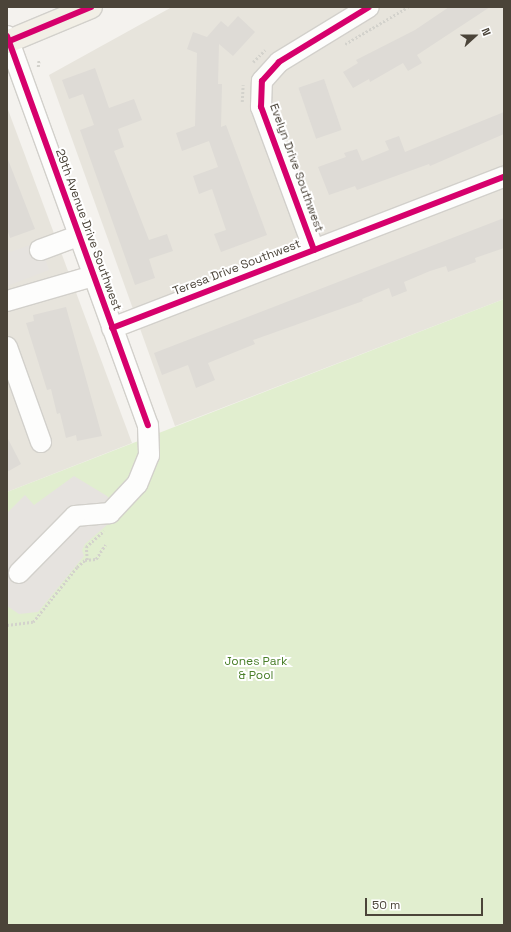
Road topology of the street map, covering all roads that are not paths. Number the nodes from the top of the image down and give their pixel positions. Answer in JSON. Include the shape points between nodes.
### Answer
{"nodes":[{"id":1,"x":91,"y":7,"type":"edge"},
{"id":2,"x":369,"y":7,"type":"edge"},
{"id":3,"x":8,"y":40,"type":"edge"},
{"id":4,"x":504,"y":177,"type":"edge"},
{"id":5,"x":78,"y":236,"type":"junction"},
{"id":6,"x":40,"y":250,"type":"dead end"},
{"id":7,"x":314,"y":250,"type":"junction"},
{"id":8,"x":93,"y":276,"type":"junction"},
{"id":9,"x":7,"y":301,"type":"edge"},
{"id":10,"x":112,"y":328,"type":"junction"},
{"id":11,"x":7,"y":347,"type":"edge"},
{"id":12,"x":41,"y":442,"type":"dead end"},
{"id":13,"x":18,"y":573,"type":"dead end"}],
"edges":[{"from":1,"to":3,"type":"main road"},
{"from":2,"to":7,"type":"street","name":"Evelyn Drive Southwest","via":[[279,62],[262,81],[261,107]]},
{"from":3,"to":5,"type":"street","name":"29th Avenue Drive Southwest"},
{"from":4,"to":7,"type":"street","name":"Teresa Drive Southwest"},
{"from":5,"to":6,"type":"street"},
{"from":5,"to":8,"type":"street","name":"29th Avenue Drive Southwest"},
{"from":7,"to":10,"type":"street","name":"Teresa Drive Southwest"},
{"from":8,"to":9,"type":"street"},
{"from":8,"to":10,"type":"street","name":"29th Avenue Drive Southwest"},
{"from":10,"to":13,"type":"street","name":"29th Avenue Drive Southwest","via":[[148,425],[149,455],[137,484],[110,513],[74,516]]},
{"from":11,"to":12,"type":"street"}]}
